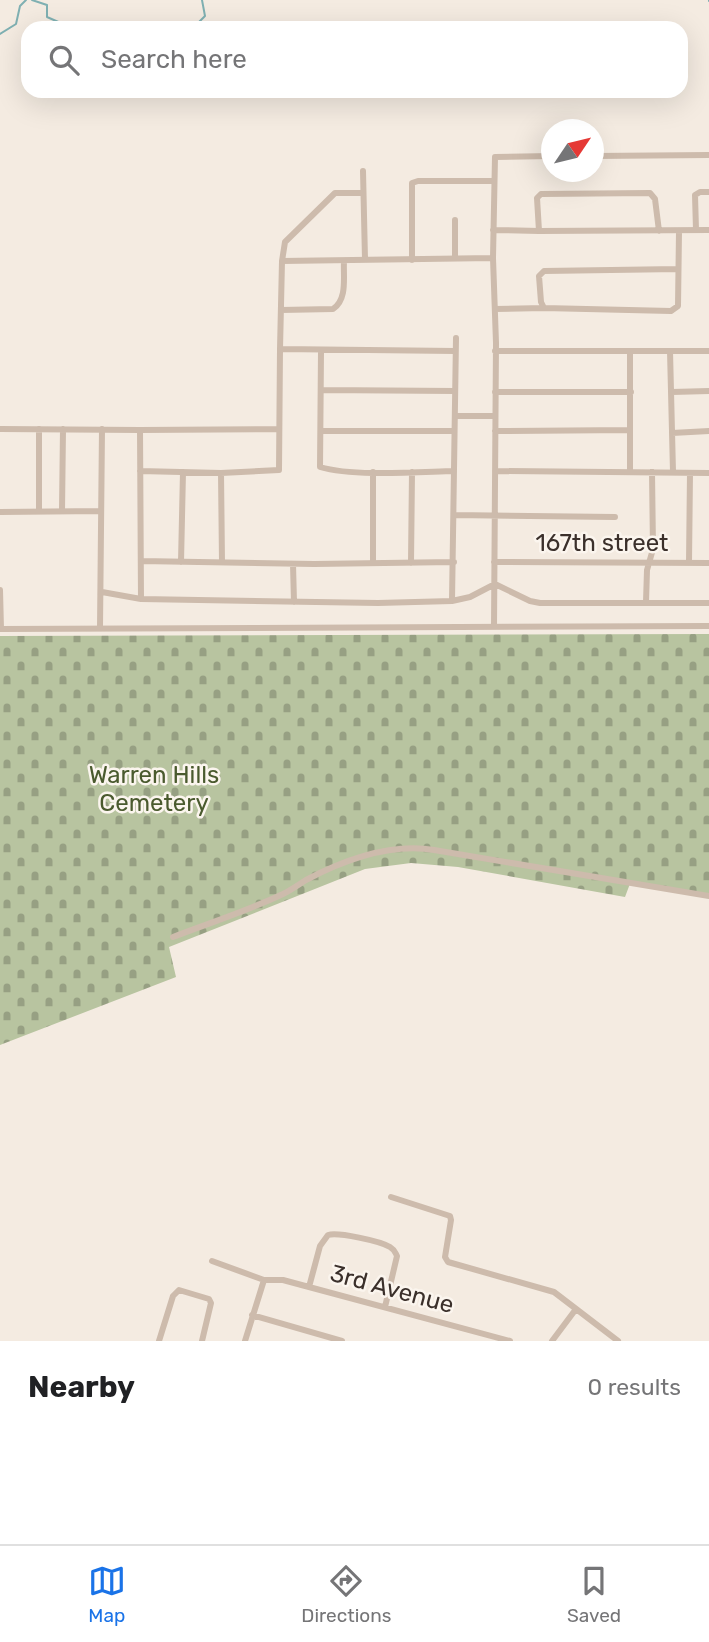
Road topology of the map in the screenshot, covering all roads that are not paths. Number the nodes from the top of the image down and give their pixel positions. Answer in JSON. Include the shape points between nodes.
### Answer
{"nodes":[{"id":1,"x":709,"y":155,"type":"edge"},
{"id":2,"x":541,"y":156,"type":"edge"},
{"id":3,"x":604,"y":156,"type":"edge"},
{"id":4,"x":363,"y":171,"type":"dead end"},
{"id":5,"x":494,"y":181,"type":"junction"},
{"id":6,"x":709,"y":192,"type":"edge"},
{"id":7,"x":363,"y":193,"type":"junction"},
{"id":8,"x":455,"y":220,"type":"dead end"},
{"id":9,"x":493,"y":230,"type":"junction"},
{"id":10,"x":696,"y":230,"type":"junction"},
{"id":11,"x":709,"y":230,"type":"edge"},
{"id":12,"x":539,"y":231,"type":"junction"},
{"id":13,"x":659,"y":231,"type":"junction"},
{"id":14,"x":679,"y":232,"type":"junction"},
{"id":15,"x":455,"y":258,"type":"junction"},
{"id":16,"x":493,"y":258,"type":"junction"},
{"id":17,"x":365,"y":259,"type":"junction"},
{"id":18,"x":412,"y":260,"type":"junction"},
{"id":19,"x":282,"y":261,"type":"junction"},
{"id":20,"x":344,"y":261,"type":"junction"},
{"id":21,"x":678,"y":269,"type":"junction"},
{"id":22,"x":544,"y":308,"type":"junction"},
{"id":23,"x":495,"y":309,"type":"junction"},
{"id":24,"x":281,"y":310,"type":"junction"},
{"id":25,"x":456,"y":338,"type":"dead end"},
{"id":26,"x":280,"y":349,"type":"junction"},
{"id":27,"x":455,"y":351,"type":"junction"},
{"id":28,"x":495,"y":351,"type":"junction"},
{"id":29,"x":630,"y":351,"type":"junction"},
{"id":30,"x":670,"y":351,"type":"junction"},
{"id":31,"x":709,"y":351,"type":"edge"},
{"id":32,"x":321,"y":352,"type":"junction"},
{"id":33,"x":321,"y":390,"type":"junction"},
{"id":34,"x":455,"y":391,"type":"junction"},
{"id":35,"x":709,"y":391,"type":"edge"},
{"id":36,"x":495,"y":392,"type":"junction"},
{"id":37,"x":631,"y":392,"type":"junction"},
{"id":38,"x":672,"y":392,"type":"junction"},
{"id":39,"x":455,"y":416,"type":"junction"},
{"id":40,"x":495,"y":416,"type":"junction"},
{"id":41,"x":0,"y":429,"type":"edge"},
{"id":42,"x":39,"y":429,"type":"junction"},
{"id":43,"x":63,"y":429,"type":"junction"},
{"id":44,"x":102,"y":429,"type":"junction"},
{"id":45,"x":279,"y":429,"type":"junction"},
{"id":46,"x":139,"y":430,"type":"junction"},
{"id":47,"x":630,"y":430,"type":"junction"},
{"id":48,"x":322,"y":431,"type":"junction"},
{"id":49,"x":495,"y":431,"type":"junction"},
{"id":50,"x":709,"y":431,"type":"edge"},
{"id":51,"x":454,"y":432,"type":"junction"},
{"id":52,"x":672,"y":432,"type":"junction"},
{"id":53,"x":140,"y":471,"type":"junction"},
{"id":54,"x":454,"y":471,"type":"junction"},
{"id":55,"x":495,"y":471,"type":"junction"},
{"id":56,"x":630,"y":471,"type":"junction"},
{"id":57,"x":183,"y":472,"type":"junction"},
{"id":58,"x":373,"y":472,"type":"junction"},
{"id":59,"x":412,"y":472,"type":"junction"},
{"id":60,"x":652,"y":472,"type":"junction"},
{"id":61,"x":673,"y":472,"type":"junction"},
{"id":62,"x":221,"y":473,"type":"junction"},
{"id":63,"x":690,"y":473,"type":"junction"},
{"id":64,"x":709,"y":473,"type":"edge"},
{"id":65,"x":38,"y":511,"type":"junction"},
{"id":66,"x":62,"y":511,"type":"junction"},
{"id":67,"x":101,"y":511,"type":"junction"},
{"id":68,"x":0,"y":512,"type":"edge"},
{"id":69,"x":454,"y":515,"type":"junction"},
{"id":70,"x":494,"y":516,"type":"junction"},
{"id":71,"x":615,"y":517,"type":"dead end"},
{"id":72,"x":141,"y":561,"type":"junction"},
{"id":73,"x":181,"y":562,"type":"junction"},
{"id":74,"x":222,"y":562,"type":"junction"},
{"id":75,"x":454,"y":562,"type":"junction"},
{"id":76,"x":494,"y":562,"type":"junction"},
{"id":77,"x":373,"y":563,"type":"junction"},
{"id":78,"x":411,"y":563,"type":"junction"},
{"id":79,"x":650,"y":563,"type":"junction"},
{"id":80,"x":689,"y":563,"type":"junction"},
{"id":81,"x":709,"y":563,"type":"edge"},
{"id":82,"x":293,"y":564,"type":"junction"},
{"id":83,"x":495,"y":584,"type":"junction"},
{"id":84,"x":0,"y":590,"type":"edge"},
{"id":85,"x":102,"y":592,"type":"junction"},
{"id":86,"x":141,"y":598,"type":"junction"},
{"id":87,"x":452,"y":601,"type":"junction"},
{"id":88,"x":294,"y":602,"type":"junction"},
{"id":89,"x":646,"y":602,"type":"junction"},
{"id":90,"x":709,"y":603,"type":"edge"},
{"id":91,"x":709,"y":626,"type":"edge"},
{"id":92,"x":100,"y":628,"type":"junction"},
{"id":93,"x":494,"y":628,"type":"junction"},
{"id":94,"x":0,"y":629,"type":"edge"},
{"id":95,"x":709,"y":896,"type":"edge"},
{"id":96,"x":173,"y":937,"type":"dead end"},
{"id":97,"x":391,"y":1197,"type":"dead end"},
{"id":98,"x":212,"y":1261,"type":"dead end"},
{"id":99,"x":264,"y":1280,"type":"junction"},
{"id":100,"x":309,"y":1287,"type":"junction"},
{"id":101,"x":385,"y":1307,"type":"junction"},
{"id":102,"x":576,"y":1309,"type":"junction"},
{"id":103,"x":253,"y":1315,"type":"junction"},
{"id":104,"x":159,"y":1341,"type":"edge"},
{"id":105,"x":202,"y":1341,"type":"edge"},
{"id":106,"x":245,"y":1341,"type":"edge"},
{"id":107,"x":342,"y":1341,"type":"edge"},
{"id":108,"x":510,"y":1341,"type":"edge"},
{"id":109,"x":552,"y":1341,"type":"edge"},
{"id":110,"x":618,"y":1341,"type":"edge"}],
"edges":[{"from":1,"to":3,"type":"street"},
{"from":2,"to":5,"type":"street","via":[[495,156]]},
{"from":4,"to":7,"type":"street"},
{"from":5,"to":9,"type":"street"},
{"from":5,"to":18,"type":"street","via":[[412,183]]},
{"from":6,"to":10,"type":"street","via":[[695,195]]},
{"from":7,"to":17,"type":"street"},
{"from":7,"to":19,"type":"street","via":[[330,196],[285,242]]},
{"from":8,"to":15,"type":"street"},
{"from":9,"to":12,"type":"street"},
{"from":9,"to":16,"type":"street"},
{"from":10,"to":11,"type":"street"},
{"from":10,"to":14,"type":"street"},
{"from":12,"to":13,"type":"street"},
{"from":12,"to":13,"type":"street","via":[[537,198],[541,194],[650,192]]},
{"from":13,"to":14,"type":"street"},
{"from":14,"to":21,"type":"street"},
{"from":15,"to":16,"type":"street"},
{"from":15,"to":18,"type":"street"},
{"from":16,"to":23,"type":"street"},
{"from":17,"to":18,"type":"street"},
{"from":17,"to":20,"type":"street"},
{"from":19,"to":20,"type":"street"},
{"from":19,"to":24,"type":"street"},
{"from":20,"to":24,"type":"street","via":[[343,296],[338,306]]},
{"from":21,"to":22,"type":"street","via":[[678,306],[671,311]]},
{"from":21,"to":22,"type":"street","via":[[544,271],[539,276]]},
{"from":22,"to":23,"type":"street"},
{"from":23,"to":28,"type":"street"},
{"from":24,"to":26,"type":"street"},
{"from":25,"to":27,"type":"street"},
{"from":26,"to":32,"type":"street"},
{"from":26,"to":45,"type":"street"},
{"from":27,"to":32,"type":"street"},
{"from":27,"to":34,"type":"street"},
{"from":28,"to":29,"type":"street"},
{"from":28,"to":36,"type":"street"},
{"from":29,"to":30,"type":"street"},
{"from":29,"to":37,"type":"street"},
{"from":30,"to":31,"type":"street"},
{"from":30,"to":38,"type":"street"},
{"from":32,"to":33,"type":"street"},
{"from":33,"to":34,"type":"street"},
{"from":33,"to":48,"type":"street"},
{"from":34,"to":39,"type":"street"},
{"from":35,"to":38,"type":"street"},
{"from":36,"to":37,"type":"street"},
{"from":36,"to":40,"type":"street"},
{"from":37,"to":47,"type":"street"},
{"from":38,"to":52,"type":"street"},
{"from":39,"to":40,"type":"street"},
{"from":39,"to":51,"type":"street"},
{"from":40,"to":49,"type":"street"},
{"from":41,"to":42,"type":"street"},
{"from":42,"to":43,"type":"street"},
{"from":42,"to":65,"type":"street"},
{"from":43,"to":44,"type":"street"},
{"from":43,"to":66,"type":"street"},
{"from":44,"to":46,"type":"street"},
{"from":44,"to":67,"type":"street"},
{"from":45,"to":46,"type":"street"},
{"from":45,"to":62,"type":"street","via":[[279,470]]},
{"from":46,"to":53,"type":"street"},
{"from":47,"to":49,"type":"street"},
{"from":47,"to":56,"type":"street"},
{"from":48,"to":51,"type":"street"},
{"from":48,"to":58,"type":"street","via":[[320,467]]},
{"from":49,"to":55,"type":"street"},
{"from":50,"to":52,"type":"street"},
{"from":51,"to":54,"type":"street"},
{"from":52,"to":61,"type":"street"},
{"from":53,"to":57,"type":"street"},
{"from":53,"to":72,"type":"street"},
{"from":54,"to":59,"type":"street"},
{"from":54,"to":69,"type":"street"},
{"from":55,"to":56,"type":"street"},
{"from":55,"to":70,"type":"street"},
{"from":56,"to":60,"type":"street"},
{"from":57,"to":62,"type":"street"},
{"from":57,"to":73,"type":"street"},
{"from":58,"to":59,"type":"street"},
{"from":58,"to":77,"type":"street"},
{"from":59,"to":78,"type":"street"},
{"from":60,"to":61,"type":"street"},
{"from":60,"to":79,"type":"street"},
{"from":61,"to":63,"type":"street"},
{"from":62,"to":74,"type":"street"},
{"from":63,"to":64,"type":"street"},
{"from":63,"to":80,"type":"street"},
{"from":65,"to":66,"type":"street"},
{"from":65,"to":68,"type":"street"},
{"from":66,"to":67,"type":"street"},
{"from":67,"to":85,"type":"street"},
{"from":69,"to":70,"type":"street"},
{"from":69,"to":75,"type":"street"},
{"from":70,"to":71,"type":"street"},
{"from":70,"to":76,"type":"street"},
{"from":72,"to":73,"type":"street"},
{"from":72,"to":86,"type":"street"},
{"from":73,"to":74,"type":"street"},
{"from":74,"to":82,"type":"street"},
{"from":75,"to":78,"type":"street"},
{"from":75,"to":87,"type":"street"},
{"from":76,"to":79,"type":"street","name":"167th street"},
{"from":76,"to":83,"type":"street"},
{"from":77,"to":78,"type":"street"},
{"from":77,"to":82,"type":"street"},
{"from":79,"to":80,"type":"street","name":"167th street"},
{"from":79,"to":89,"type":"street"},
{"from":80,"to":81,"type":"street","name":"167th street"},
{"from":82,"to":88,"type":"street"},
{"from":83,"to":87,"type":"street"},
{"from":83,"to":89,"type":"street","via":[[534,602]]},
{"from":83,"to":93,"type":"street"},
{"from":84,"to":94,"type":"street"},
{"from":85,"to":86,"type":"street"},
{"from":85,"to":92,"type":"street"},
{"from":86,"to":88,"type":"street"},
{"from":87,"to":88,"type":"street"},
{"from":89,"to":90,"type":"street"},
{"from":91,"to":93,"type":"street"},
{"from":92,"to":93,"type":"street"},
{"from":92,"to":94,"type":"street"},
{"from":95,"to":96,"type":"street","via":[[402,848],[344,864],[285,893]]},
{"from":97,"to":102,"type":"street","via":[[450,1216],[448,1262],[543,1288]]},
{"from":98,"to":99,"type":"street","name":"3rd Avenue"},
{"from":99,"to":100,"type":"street","name":"3rd Avenue"},
{"from":99,"to":103,"type":"street"},
{"from":100,"to":101,"type":"street","name":"3rd Avenue"},
{"from":100,"to":101,"type":"street","via":[[320,1246],[328,1235],[384,1244],[397,1256]]},
{"from":101,"to":108,"type":"street","name":"3rd Avenue"},
{"from":102,"to":109,"type":"street"},
{"from":102,"to":110,"type":"street"},
{"from":103,"to":106,"type":"street"},
{"from":103,"to":107,"type":"street"},
{"from":104,"to":105,"type":"street","via":[[179,1290],[209,1299],[212,1306]]}]}
